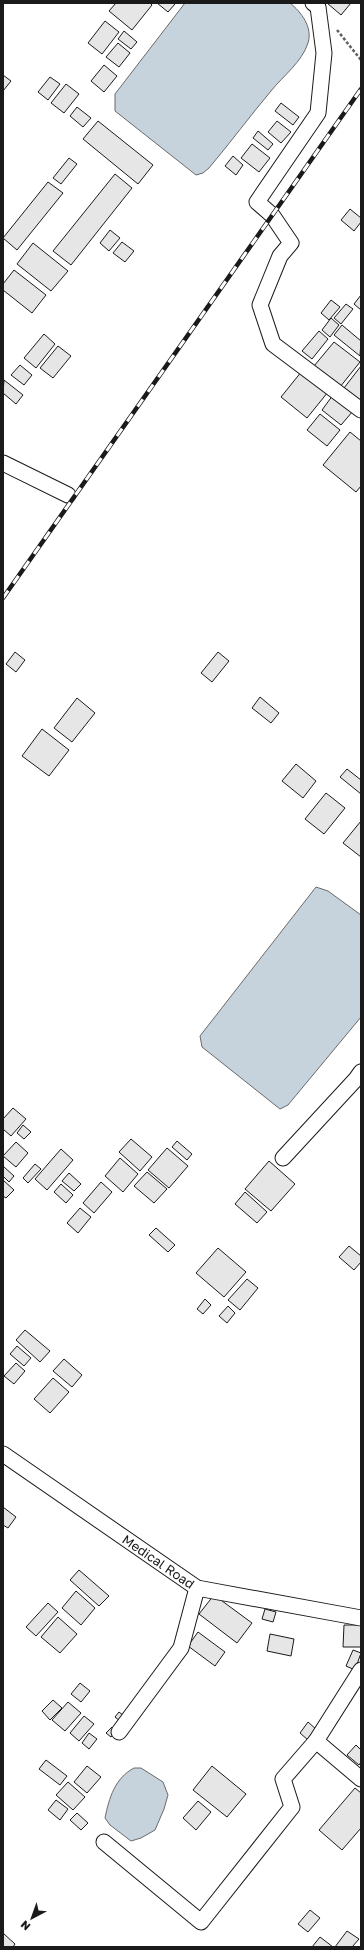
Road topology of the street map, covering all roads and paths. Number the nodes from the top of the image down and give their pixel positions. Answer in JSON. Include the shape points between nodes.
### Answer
{"nodes":[{"id":1,"x":315,"y":5,"type":"edge"},
{"id":2,"x":361,"y":60,"type":"edge"},
{"id":3,"x":361,"y":410,"type":"edge"},
{"id":4,"x":3,"y":464,"type":"edge"},
{"id":5,"x":68,"y":495,"type":"dead end"},
{"id":6,"x":361,"y":1072,"type":"edge"},
{"id":7,"x":283,"y":1158,"type":"dead end"},
{"id":8,"x":3,"y":1454,"type":"edge"},
{"id":9,"x":197,"y":1588,"type":"junction"},
{"id":10,"x":361,"y":1618,"type":"edge"},
{"id":11,"x":361,"y":1670,"type":"edge"},
{"id":12,"x":119,"y":1732,"type":"dead end"},
{"id":13,"x":316,"y":1741,"type":"junction"},
{"id":14,"x":361,"y":1779,"type":"edge"},
{"id":15,"x":104,"y":1842,"type":"dead end"}],
"edges":[{"from":1,"to":2,"type":"path"},
{"from":1,"to":3,"type":"street","via":[[324,53],[318,113],[257,202],[272,215],[291,244],[280,256],[260,305],[273,344]]},
{"from":4,"to":5,"type":"street"},
{"from":6,"to":7,"type":"street"},
{"from":8,"to":9,"type":"street","name":"Medical Road"},
{"from":9,"to":10,"type":"street","name":"Medical Road"},
{"from":9,"to":12,"type":"street","via":[[181,1648]]},
{"from":11,"to":13,"type":"street"},
{"from":13,"to":14,"type":"street"},
{"from":13,"to":15,"type":"street","via":[[283,1779],[292,1808],[201,1922]]}]}
